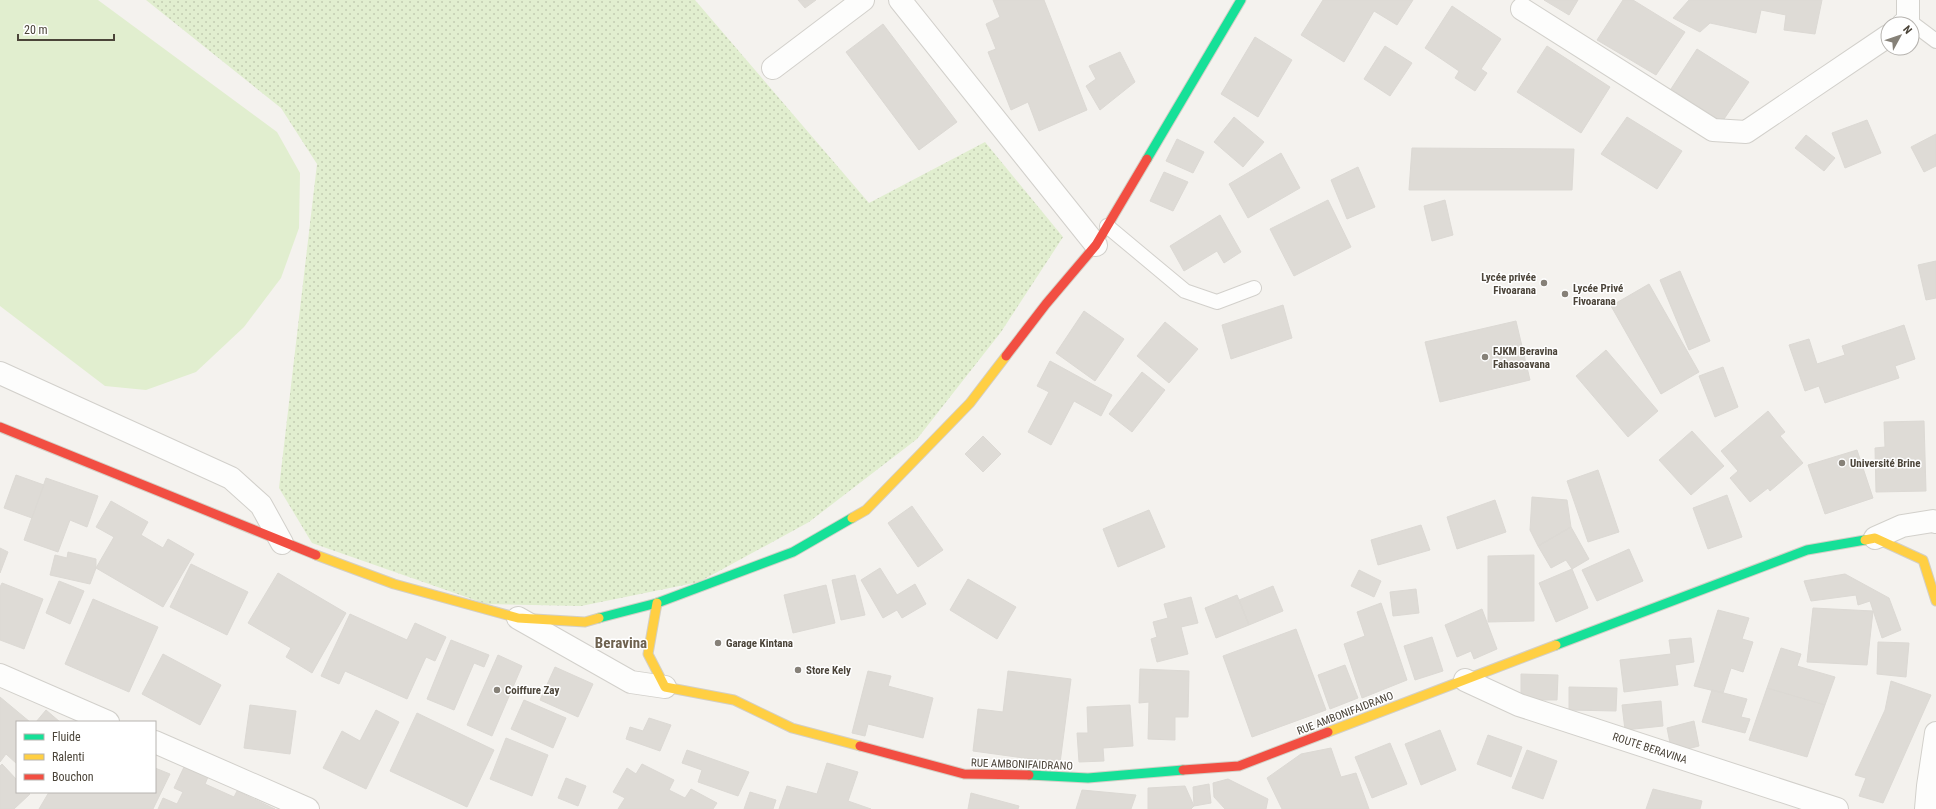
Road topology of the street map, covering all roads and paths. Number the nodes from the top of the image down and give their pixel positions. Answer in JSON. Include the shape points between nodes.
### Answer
{"nodes":[{"id":1,"x":863,"y":0,"type":"edge"},
{"id":2,"x":900,"y":0,"type":"edge"},
{"id":3,"x":1241,"y":0,"type":"edge"},
{"id":4,"x":1522,"y":9,"type":"dead end"},
{"id":5,"x":1906,"y":15,"type":"edge"},
{"id":6,"x":1880,"y":41,"type":"edge"},
{"id":7,"x":1936,"y":41,"type":"edge"},
{"id":8,"x":773,"y":68,"type":"dead end"},
{"id":9,"x":1107,"y":226,"type":"junction"},
{"id":10,"x":1096,"y":245,"type":"junction"},
{"id":11,"x":1254,"y":288,"type":"dead end"},
{"id":12,"x":0,"y":373,"type":"edge"},
{"id":13,"x":0,"y":427,"type":"edge"},
{"id":14,"x":1936,"y":522,"type":"edge"},
{"id":15,"x":1875,"y":538,"type":"junction"},
{"id":16,"x":282,"y":543,"type":"junction"},
{"id":17,"x":1936,"y":601,"type":"edge"},
{"id":18,"x":657,"y":603,"type":"junction"},
{"id":19,"x":518,"y":618,"type":"junction"},
{"id":20,"x":0,"y":675,"type":"edge"},
{"id":21,"x":1465,"y":680,"type":"junction"},
{"id":22,"x":665,"y":687,"type":"junction"},
{"id":23,"x":106,"y":721,"type":"edge"},
{"id":24,"x":1936,"y":733,"type":"edge"},
{"id":25,"x":156,"y":742,"type":"edge"},
{"id":26,"x":308,"y":809,"type":"edge"},
{"id":27,"x":1837,"y":809,"type":"edge"},
{"id":28,"x":1926,"y":809,"type":"edge"}],
"edges":[{"from":1,"to":8,"type":"street"},
{"from":2,"to":10,"type":"street"},
{"from":3,"to":9,"type":"street"},
{"from":4,"to":6,"type":"street","via":[[1713,130],[1746,132]]},
{"from":5,"to":7,"type":"lane"},
{"from":9,"to":10,"type":"street"},
{"from":9,"to":11,"type":"lane","via":[[1185,291],[1217,302]]},
{"from":10,"to":18,"type":"street","via":[[1046,304],[970,403],[866,510],[793,552]]},
{"from":12,"to":16,"type":"street","via":[[231,478],[261,505]]},
{"from":13,"to":16,"type":"street"},
{"from":14,"to":15,"type":"street","via":[[1902,526]]},
{"from":15,"to":17,"type":"street","via":[[1923,560]]},
{"from":15,"to":21,"type":"street","name":"RUE AMBONIFAIDRANO","via":[[1807,550]]},
{"from":16,"to":19,"type":"street","via":[[394,584]]},
{"from":18,"to":19,"type":"street","via":[[584,622]]},
{"from":18,"to":22,"type":"street","via":[[648,654]]},
{"from":19,"to":22,"type":"street","via":[[631,682]]},
{"from":20,"to":23,"type":"street"},
{"from":21,"to":22,"type":"street","name":"RUE AMBONIFAIDRANO","via":[[1239,766],[1088,778],[964,774],[792,728],[734,700]]},
{"from":21,"to":27,"type":"street","name":"ROUTE BERAVINA","via":[[1519,705]]},
{"from":24,"to":28,"type":"street"},
{"from":25,"to":26,"type":"street"}]}
